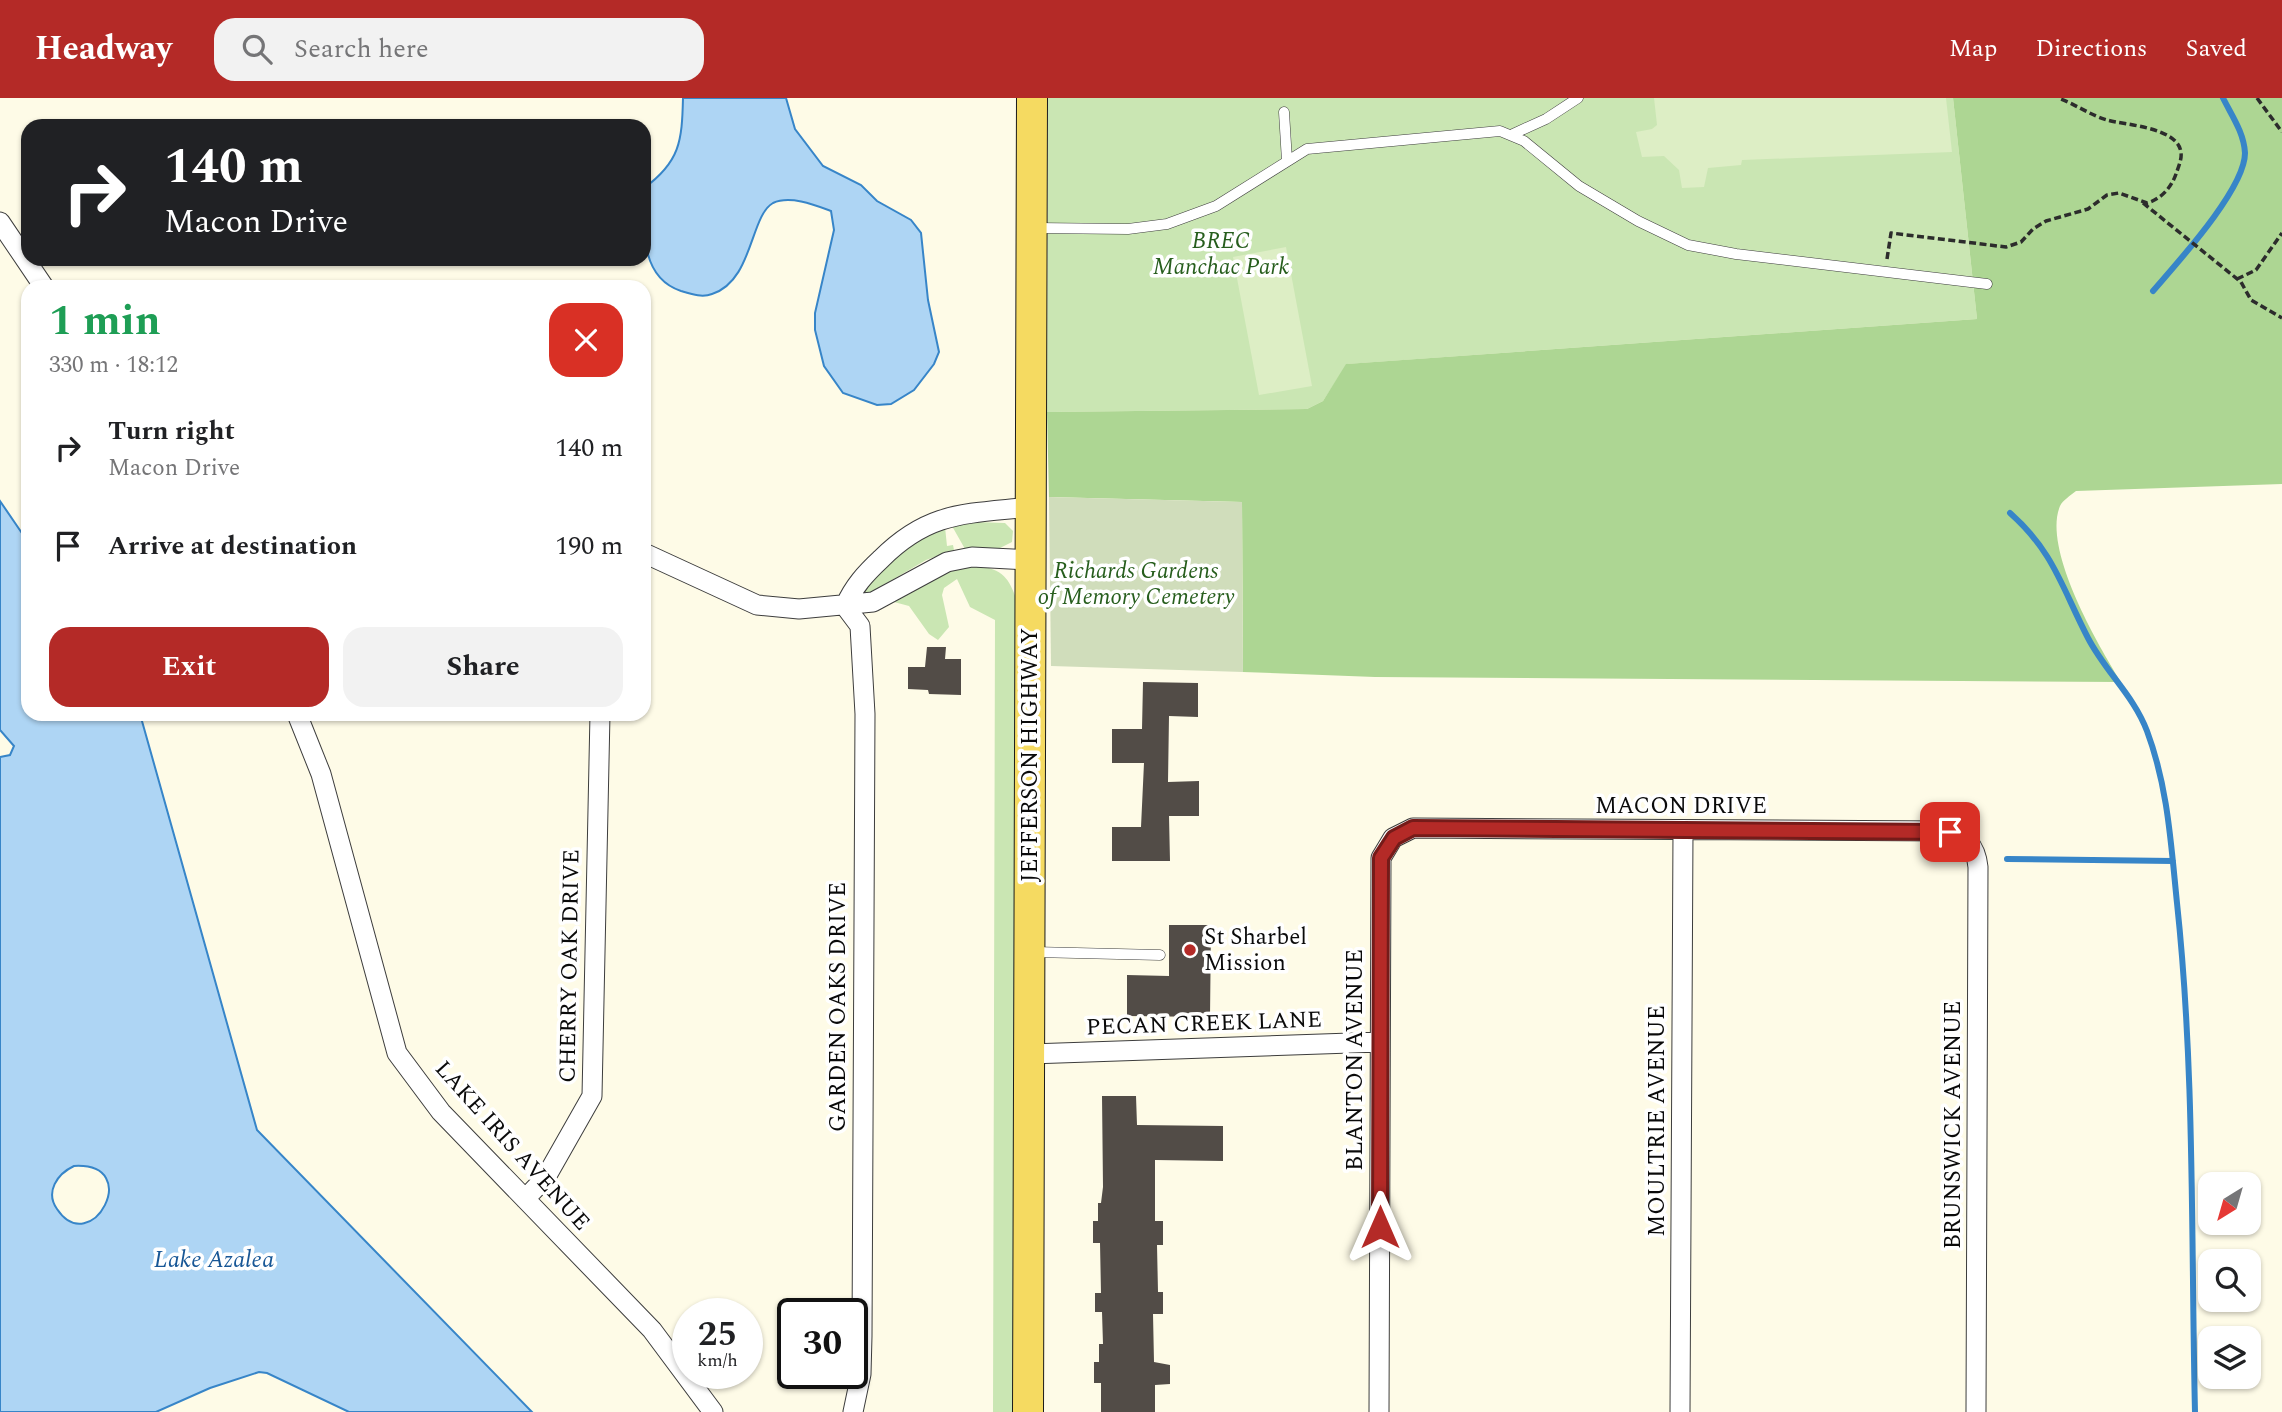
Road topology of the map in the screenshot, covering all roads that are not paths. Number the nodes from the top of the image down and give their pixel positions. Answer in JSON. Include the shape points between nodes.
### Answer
{"nodes":[{"id":1,"x":1032,"y":98,"type":"edge"},
{"id":2,"x":1578,"y":98,"type":"edge"},
{"id":3,"x":1283,"y":112,"type":"dead end"},
{"id":4,"x":1513,"y":134,"type":"junction"},
{"id":5,"x":1287,"y":161,"type":"junction"},
{"id":6,"x":0,"y":222,"type":"edge"},
{"id":7,"x":1032,"y":228,"type":"junction"},
{"id":8,"x":21,"y":253,"type":"edge"},
{"id":9,"x":1987,"y":284,"type":"dead end"},
{"id":10,"x":1030,"y":507,"type":"junction"},
{"id":11,"x":651,"y":556,"type":"edge"},
{"id":12,"x":1030,"y":560,"type":"junction"},
{"id":13,"x":845,"y":606,"type":"junction"},
{"id":14,"x":300,"y":721,"type":"edge"},
{"id":15,"x":600,"y":721,"type":"edge"},
{"id":16,"x":1683,"y":831,"type":"junction"},
{"id":17,"x":1394,"y":838,"type":"joint"},
{"id":18,"x":1968,"y":841,"type":"joint"},
{"id":19,"x":1030,"y":952,"type":"junction"},
{"id":20,"x":1160,"y":955,"type":"dead end"},
{"id":21,"x":1380,"y":1042,"type":"junction"},
{"id":22,"x":1030,"y":1054,"type":"junction"},
{"id":23,"x":525,"y":1199,"type":"junction"},
{"id":24,"x":713,"y":1412,"type":"edge"},
{"id":25,"x":853,"y":1412,"type":"edge"},
{"id":26,"x":1028,"y":1412,"type":"edge"},
{"id":27,"x":1379,"y":1412,"type":"edge"},
{"id":28,"x":1680,"y":1412,"type":"edge"},
{"id":29,"x":1976,"y":1412,"type":"edge"}],
"edges":[{"from":1,"to":7,"type":"main road","name":"JEFFERSON HIGHWAY"},
{"from":2,"to":4,"type":"lane"},
{"from":3,"to":5,"type":"lane"},
{"from":4,"to":5,"type":"lane","via":[[1500,131],[1322,146]]},
{"from":4,"to":9,"type":"lane","via":[[1579,186],[1688,245]]},
{"from":5,"to":7,"type":"lane","via":[[1216,206],[1167,224],[1128,229]]},
{"from":6,"to":8,"type":"street"},
{"from":7,"to":10,"type":"main road","name":"JEFFERSON HIGHWAY"},
{"from":10,"to":12,"type":"main road","name":"JEFFERSON HIGHWAY"},
{"from":10,"to":13,"type":"street","via":[[952,516],[922,527],[897,543],[856,583]]},
{"from":11,"to":13,"type":"street","via":[[757,606]]},
{"from":12,"to":13,"type":"street","via":[[972,557],[947,562],[873,602]]},
{"from":12,"to":19,"type":"main road","name":"JEFFERSON HIGHWAY"},
{"from":13,"to":25,"type":"street","name":"GARDEN OAKS DRIVE","via":[[860,626],[864,714],[862,1336]]},
{"from":14,"to":23,"type":"street","name":"LAKE IRIS AVENUE","via":[[321,774],[397,1053],[441,1112]]},
{"from":15,"to":23,"type":"street","name":"CHERRY OAK DRIVE","via":[[592,1096],[546,1177]]},
{"from":16,"to":17,"type":"street","name":"MACON DRIVE","via":[[1413,828]]},
{"from":16,"to":18,"type":"street","name":"MACON DRIVE","via":[[1944,831]]},
{"from":16,"to":28,"type":"street","name":"MOULTRIE AVENUE"},
{"from":17,"to":21,"type":"street","name":"BLANTON AVENUE","via":[[1381,858]]},
{"from":18,"to":29,"type":"street","name":"BRUNSWICK AVENUE","via":[[1978,867]]},
{"from":19,"to":20,"type":"lane"},
{"from":19,"to":22,"type":"main road","name":"JEFFERSON HIGHWAY"},
{"from":21,"to":22,"type":"street","name":"PECAN CREEK LANE"},
{"from":21,"to":27,"type":"street","name":"BLANTON AVENUE"},
{"from":22,"to":26,"type":"main road","name":"JEFFERSON HIGHWAY"},
{"from":23,"to":24,"type":"street","name":"LAKE IRIS AVENUE","via":[[652,1331]]}]}
